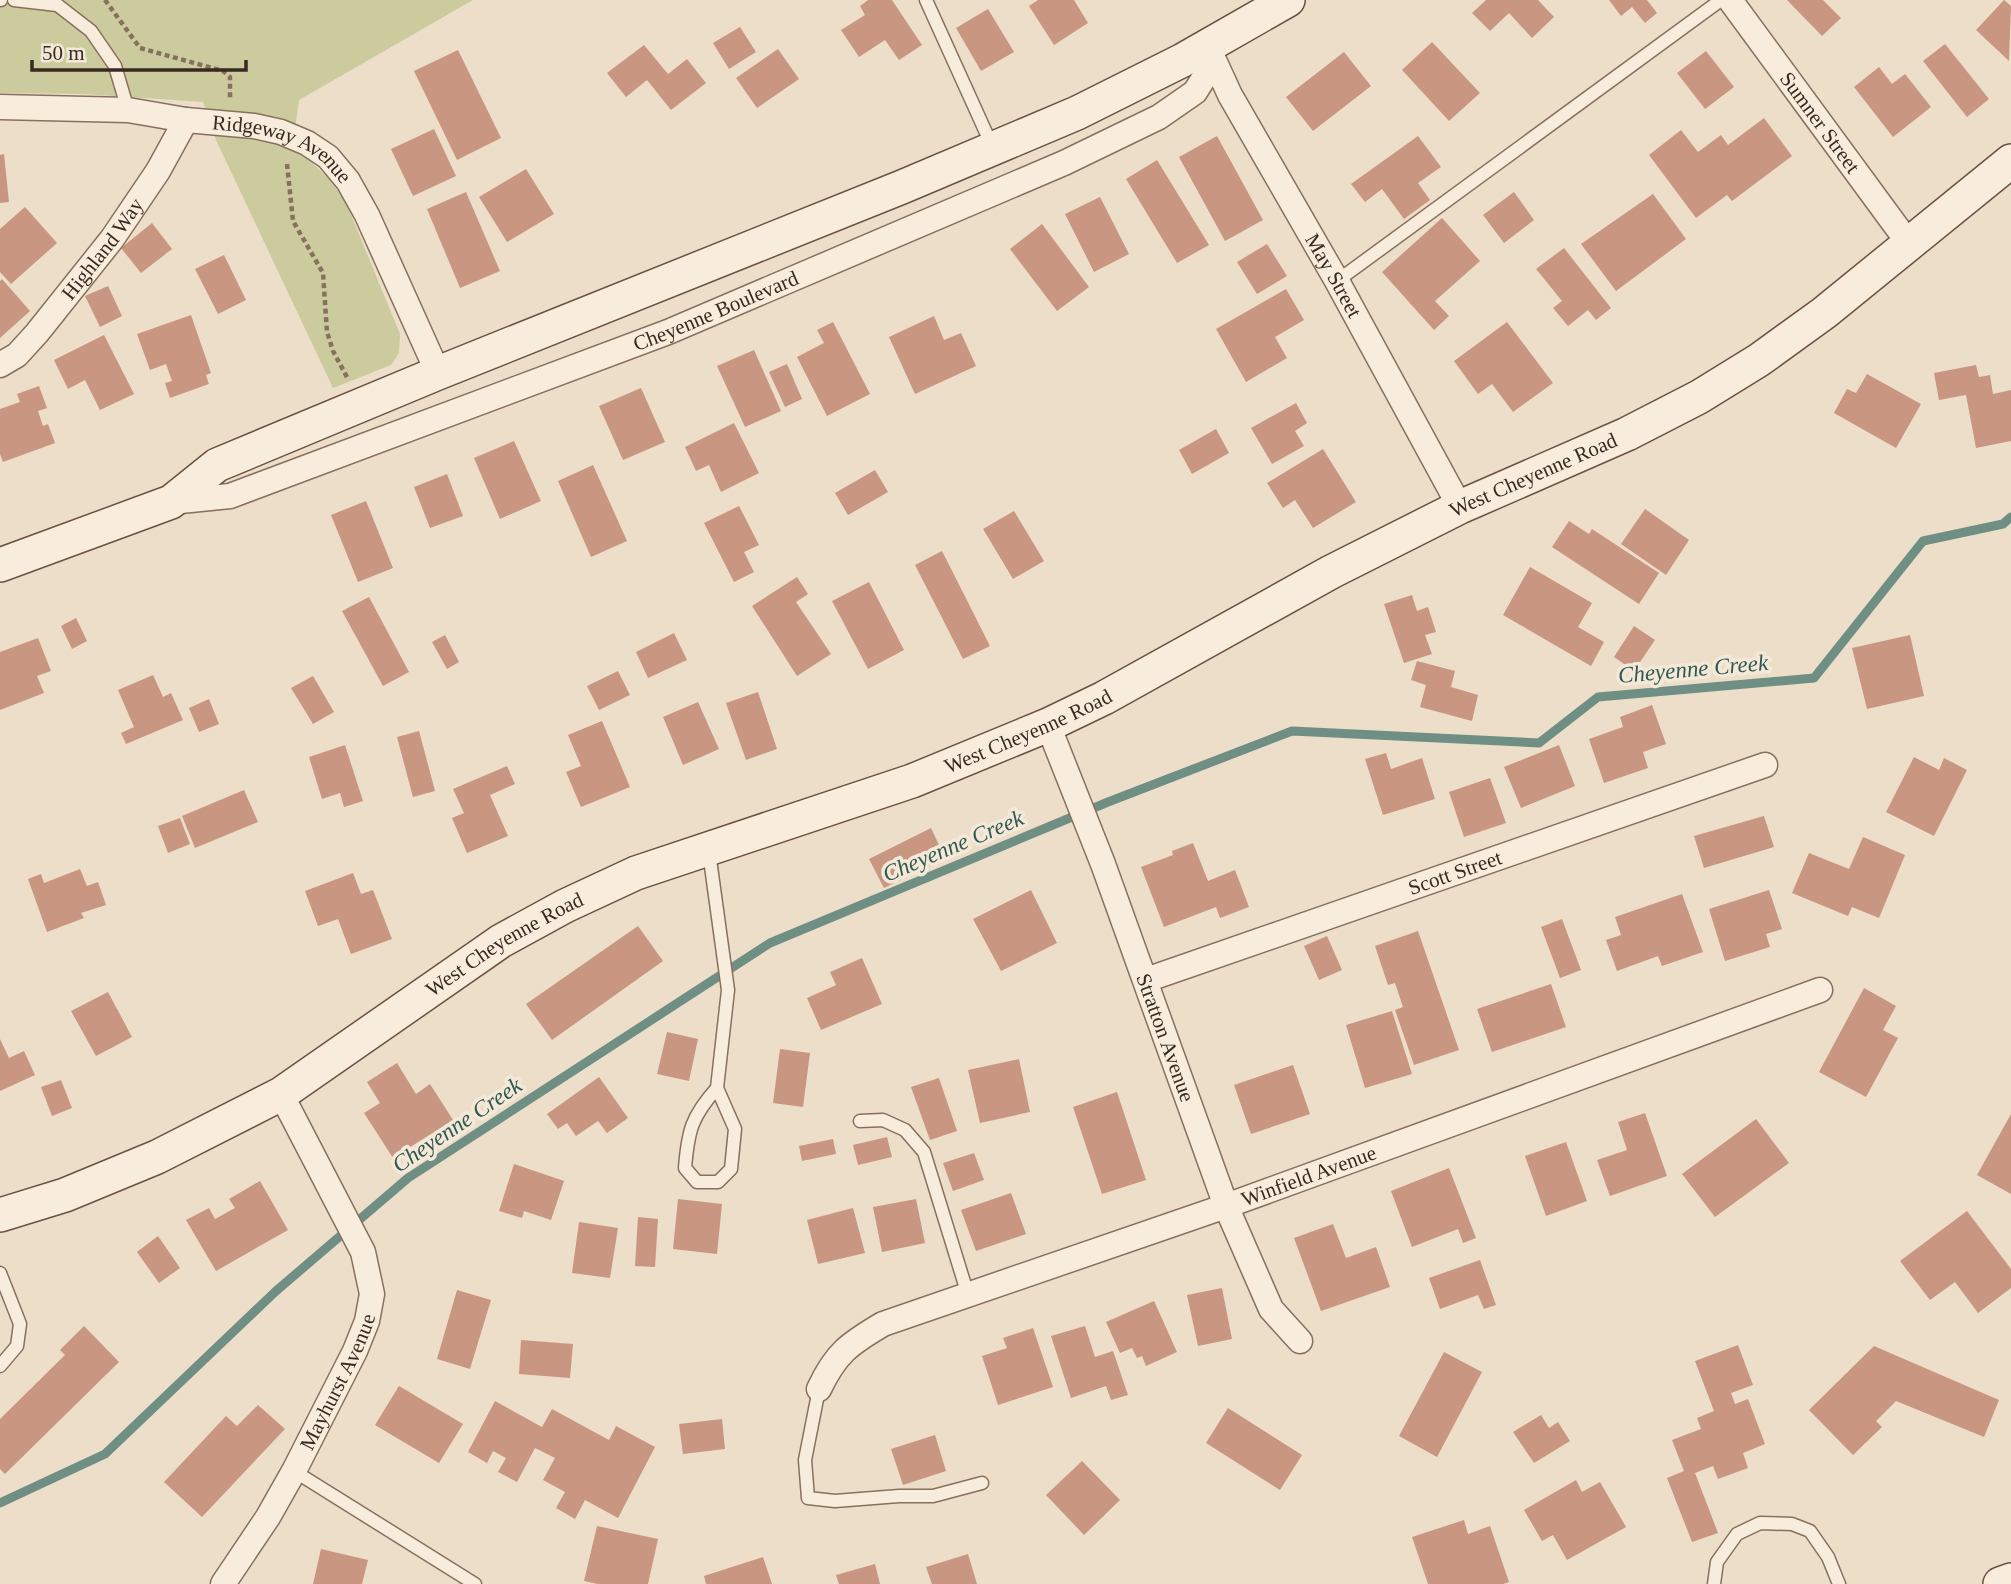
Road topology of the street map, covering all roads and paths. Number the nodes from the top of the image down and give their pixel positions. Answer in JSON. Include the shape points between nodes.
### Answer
{"nodes":[{"id":1,"x":14,"y":0,"type":"edge"},
{"id":2,"x":105,"y":0,"type":"edge"},
{"id":3,"x":926,"y":0,"type":"edge"},
{"id":4,"x":1289,"y":0,"type":"edge"},
{"id":5,"x":1721,"y":0,"type":"edge"},
{"id":6,"x":1730,"y":0,"type":"edge"},
{"id":7,"x":54,"y":3,"type":"edge"},
{"id":8,"x":1207,"y":45,"type":"junction"},
{"id":9,"x":230,"y":102,"type":"dead end"},
{"id":10,"x":0,"y":107,"type":"edge"},
{"id":11,"x":128,"y":110,"type":"junction"},
{"id":12,"x":186,"y":120,"type":"junction"},
{"id":13,"x":993,"y":149,"type":"junction"},
{"id":14,"x":286,"y":161,"type":"dead end"},
{"id":15,"x":2011,"y":161,"type":"edge"},
{"id":16,"x":1910,"y":245,"type":"junction"},
{"id":17,"x":1337,"y":281,"type":"junction"},
{"id":18,"x":0,"y":365,"type":"edge"},
{"id":19,"x":438,"y":373,"type":"junction"},
{"id":20,"x":361,"y":405,"type":"junction"},
{"id":21,"x":171,"y":502,"type":"junction"},
{"id":22,"x":1460,"y":507,"type":"junction"},
{"id":23,"x":0,"y":565,"type":"edge"},
{"id":24,"x":1048,"y":725,"type":"junction"},
{"id":25,"x":1765,"y":765,"type":"dead end"},
{"id":26,"x":709,"y":848,"type":"junction"},
{"id":27,"x":1146,"y":980,"type":"junction"},
{"id":28,"x":1820,"y":990,"type":"dead end"},
{"id":29,"x":718,"y":1088,"type":"junction"},
{"id":30,"x":281,"y":1094,"type":"junction"},
{"id":31,"x":860,"y":1121,"type":"dead end"},
{"id":32,"x":1226,"y":1206,"type":"junction"},
{"id":33,"x":0,"y":1215,"type":"edge"},
{"id":34,"x":0,"y":1273,"type":"edge"},
{"id":35,"x":968,"y":1294,"type":"junction"},
{"id":36,"x":1300,"y":1341,"type":"dead end"},
{"id":37,"x":0,"y":1366,"type":"edge"},
{"id":38,"x":819,"y":1389,"type":"joint"},
{"id":39,"x":294,"y":1471,"type":"junction"},
{"id":40,"x":982,"y":1483,"type":"dead end"},
{"id":41,"x":2011,"y":1580,"type":"edge"},
{"id":42,"x":223,"y":1584,"type":"edge"},
{"id":43,"x":475,"y":1584,"type":"edge"},
{"id":44,"x":1714,"y":1584,"type":"edge"},
{"id":45,"x":1839,"y":1584,"type":"edge"},
{"id":46,"x":2000,"y":1584,"type":"edge"}],
"edges":[{"from":1,"to":7,"type":"lane"},
{"from":2,"to":9,"type":"path","via":[[140,48],[223,71],[230,77]]},
{"from":3,"to":13,"type":"lane"},
{"from":4,"to":8,"type":"street","name":"Cheyenne Boulevard"},
{"from":5,"to":17,"type":"lane"},
{"from":6,"to":16,"type":"street","name":"Sumner Street"},
{"from":7,"to":11,"type":"lane","via":[[91,31],[115,66]]},
{"from":8,"to":13,"type":"street","name":"Cheyenne Boulevard","via":[[1077,113]]},
{"from":8,"to":17,"type":"street","name":"May Street","via":[[1230,95]]},
{"from":8,"to":21,"type":"street","name":"Cheyenne Boulevard","via":[[1205,76],[1195,92],[1160,117],[1064,163],[668,332],[230,496]]},
{"from":10,"to":11,"type":"street","name":"Ridgeway Avenue"},
{"from":11,"to":12,"type":"street","name":"Ridgeway Avenue"},
{"from":12,"to":18,"type":"street","name":"Highland Way","via":[[112,239],[37,333],[17,355]]},
{"from":12,"to":19,"type":"street","name":"Ridgeway Avenue","via":[[281,132],[328,157],[367,215]]},
{"from":13,"to":19,"type":"street","name":"Cheyenne Boulevard"},
{"from":14,"to":20,"type":"path","via":[[293,221],[324,273],[327,332]]},
{"from":15,"to":16,"type":"street","name":"West Cheyenne Road"},
{"from":16,"to":22,"type":"street","name":"West Cheyenne Road","via":[[1759,360],[1699,397],[1627,435]]},
{"from":17,"to":22,"type":"street","name":"May Street"},
{"from":19,"to":20,"type":"street","name":"Cheyenne Boulevard"},
{"from":20,"to":21,"type":"street","name":"Cheyenne Boulevard","via":[[217,465]]},
{"from":21,"to":23,"type":"street","name":"Cheyenne Boulevard"},
{"from":22,"to":24,"type":"street","name":"West Cheyenne Road"},
{"from":24,"to":26,"type":"street","name":"West Cheyenne Road","via":[[912,782]]},
{"from":24,"to":27,"type":"street","name":"Stratton Avenue"},
{"from":25,"to":27,"type":"street","name":"Scott Street"},
{"from":26,"to":29,"type":"lane","via":[[729,990]]},
{"from":26,"to":30,"type":"street","name":"West Cheyenne Road","via":[[636,873],[530,924]]},
{"from":27,"to":32,"type":"street","name":"Stratton Avenue"},
{"from":28,"to":32,"type":"street","name":"Winfield Avenue"},
{"from":29,"to":29,"type":"lane","via":[[735,1129],[731,1169],[719,1182],[696,1182],[685,1168],[688,1135],[701,1106]]},
{"from":30,"to":33,"type":"street","name":"West Cheyenne Road","via":[[157,1157],[65,1195]]},
{"from":30,"to":39,"type":"street","name":"Mayhurst Avenue","via":[[359,1245],[372,1294],[355,1351]]},
{"from":31,"to":35,"type":"lane","via":[[883,1120],[905,1130],[923,1152]]},
{"from":32,"to":35,"type":"street","name":"Winfield Avenue"},
{"from":32,"to":36,"type":"street","name":"Stratton Avenue","via":[[1272,1309]]},
{"from":34,"to":37,"type":"lane","via":[[20,1324],[17,1346]]},
{"from":35,"to":38,"type":"street","name":"Winfield Avenue","via":[[883,1324],[849,1344]]},
{"from":38,"to":40,"type":"lane","via":[[805,1460],[808,1498],[933,1496]]},
{"from":39,"to":42,"type":"street","name":"Mayhurst Avenue"},
{"from":39,"to":43,"type":"lane"},
{"from":41,"to":46,"type":"street"},
{"from":44,"to":45,"type":"lane","via":[[1717,1562],[1737,1534],[1760,1523],[1792,1524],[1810,1531]]}]}
